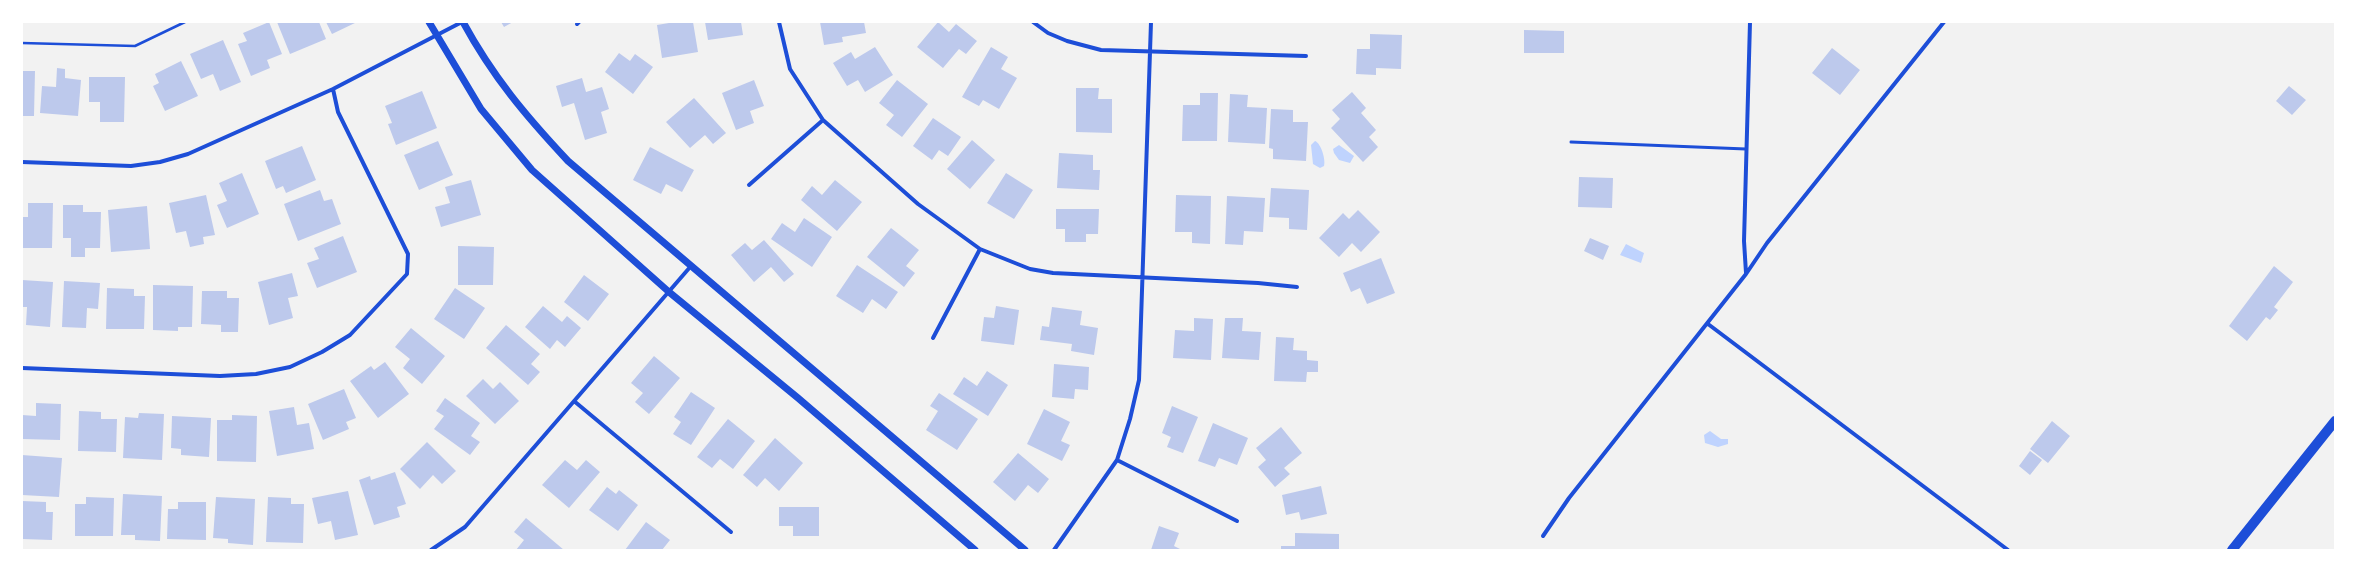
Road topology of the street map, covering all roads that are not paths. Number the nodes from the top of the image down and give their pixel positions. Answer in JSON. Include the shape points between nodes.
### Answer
{"nodes":[{"id":1,"x":429,"y":22,"type":"edge"},
{"id":2,"x":462,"y":22,"type":"edge"},
{"id":3,"x":779,"y":22,"type":"edge"},
{"id":4,"x":1034,"y":22,"type":"edge"},
{"id":5,"x":1151,"y":22,"type":"edge"},
{"id":6,"x":1750,"y":22,"type":"edge"},
{"id":7,"x":1944,"y":22,"type":"edge"},
{"id":8,"x":435,"y":35,"type":"junction"},
{"id":9,"x":1150,"y":51,"type":"junction"},
{"id":10,"x":1306,"y":56,"type":"dead end"},
{"id":11,"x":333,"y":89,"type":"junction"},
{"id":12,"x":823,"y":120,"type":"junction"},
{"id":13,"x":1572,"y":142,"type":"dead end"},
{"id":14,"x":1746,"y":149,"type":"junction"},
{"id":15,"x":22,"y":162,"type":"edge"},
{"id":16,"x":749,"y":185,"type":"dead end"},
{"id":17,"x":980,"y":249,"type":"junction"},
{"id":18,"x":691,"y":266,"type":"junction"},
{"id":19,"x":1746,"y":274,"type":"junction"},
{"id":20,"x":1143,"y":278,"type":"junction"},
{"id":21,"x":1297,"y":287,"type":"dead end"},
{"id":22,"x":669,"y":292,"type":"junction"},
{"id":23,"x":1708,"y":324,"type":"junction"},
{"id":24,"x":933,"y":338,"type":"dead end"},
{"id":25,"x":22,"y":368,"type":"edge"},
{"id":26,"x":574,"y":401,"type":"junction"},
{"id":27,"x":2335,"y":421,"type":"edge"},
{"id":28,"x":1117,"y":460,"type":"junction"},
{"id":29,"x":1236,"y":521,"type":"dead end"},
{"id":30,"x":732,"y":532,"type":"dead end"},
{"id":31,"x":1543,"y":536,"type":"dead end"},
{"id":32,"x":431,"y":550,"type":"edge"},
{"id":33,"x":975,"y":550,"type":"edge"},
{"id":34,"x":1025,"y":550,"type":"edge"},
{"id":35,"x":1054,"y":550,"type":"edge"},
{"id":36,"x":2008,"y":550,"type":"edge"},
{"id":37,"x":2232,"y":550,"type":"edge"}],
"edges":[{"from":1,"to":8,"type":"street"},
{"from":2,"to":8,"type":"street"},
{"from":2,"to":18,"type":"street","via":[[511,99],[538,130],[568,161]]},
{"from":3,"to":12,"type":"street","via":[[790,69]]},
{"from":4,"to":9,"type":"street","via":[[1048,33],[1067,42],[1101,50]]},
{"from":5,"to":9,"type":"street"},
{"from":6,"to":14,"type":"street"},
{"from":7,"to":19,"type":"street","via":[[1767,243]]},
{"from":8,"to":11,"type":"street"},
{"from":8,"to":22,"type":"street","via":[[481,109],[532,170]]},
{"from":9,"to":10,"type":"street"},
{"from":9,"to":20,"type":"street"},
{"from":11,"to":15,"type":"street","via":[[188,154],[160,162],[130,166]]},
{"from":11,"to":25,"type":"street","via":[[338,112],[408,254],[407,274],[350,335],[290,367],[256,374],[220,376]]},
{"from":12,"to":16,"type":"street"},
{"from":12,"to":17,"type":"street","via":[[918,204]]},
{"from":13,"to":14,"type":"lane"},
{"from":14,"to":19,"type":"street","via":[[1743,260]]},
{"from":17,"to":20,"type":"street","via":[[1030,270]]},
{"from":17,"to":24,"type":"street"},
{"from":18,"to":22,"type":"street"},
{"from":18,"to":34,"type":"street"},
{"from":19,"to":23,"type":"street"},
{"from":20,"to":21,"type":"street"},
{"from":20,"to":28,"type":"street","via":[[1139,380]]},
{"from":22,"to":26,"type":"street"},
{"from":22,"to":33,"type":"street","via":[[798,398]]},
{"from":23,"to":31,"type":"street","via":[[1574,492]]},
{"from":23,"to":36,"type":"street"},
{"from":26,"to":30,"type":"street"},
{"from":26,"to":32,"type":"street","via":[[465,527]]},
{"from":27,"to":37,"type":"main road"},
{"from":28,"to":29,"type":"street"},
{"from":28,"to":35,"type":"street"}]}
